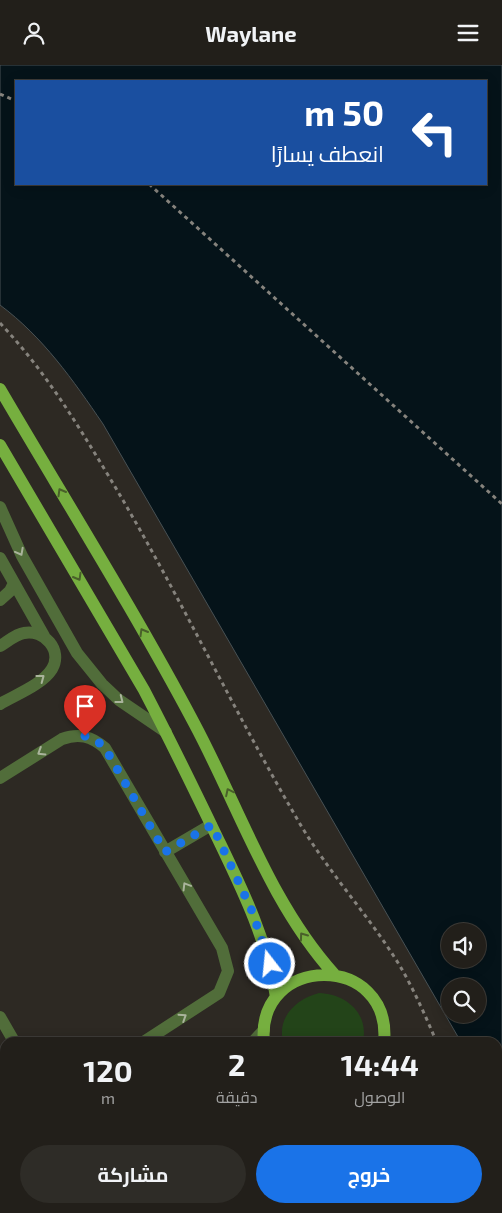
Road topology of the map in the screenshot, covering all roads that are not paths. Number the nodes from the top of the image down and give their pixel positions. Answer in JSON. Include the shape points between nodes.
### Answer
{"nodes":[{"id":1,"x":0,"y":389,"type":"edge"},
{"id":2,"x":0,"y":445,"type":"edge"},
{"id":3,"x":0,"y":507,"type":"edge"},
{"id":4,"x":0,"y":558,"type":"edge"},
{"id":5,"x":14,"y":583,"type":"junction"},
{"id":6,"x":0,"y":600,"type":"edge"},
{"id":7,"x":44,"y":636,"type":"junction"},
{"id":8,"x":0,"y":646,"type":"edge"},
{"id":9,"x":0,"y":704,"type":"edge"},
{"id":10,"x":166,"y":732,"type":"junction"},
{"id":11,"x":0,"y":778,"type":"edge"},
{"id":12,"x":212,"y":825,"type":"junction"},
{"id":13,"x":165,"y":852,"type":"junction"},
{"id":14,"x":334,"y":974,"type":"junction"},
{"id":15,"x":276,"y":997,"type":"junction"},
{"id":16,"x":0,"y":1017,"type":"edge"},
{"id":17,"x":264,"y":1036,"type":"edge"},
{"id":18,"x":12,"y":1037,"type":"edge"},
{"id":19,"x":151,"y":1037,"type":"edge"},
{"id":20,"x":384,"y":1037,"type":"edge"}],
"edges":[{"from":14,"to":1,"type":"main road","one_way":true,"via":[[284,907],[168,674]]},
{"from":2,"to":10,"type":"main road","one_way":true},
{"from":3,"to":10,"type":"street","one_way":true,"via":[[22,556],[77,653],[102,685]]},
{"from":4,"to":5,"type":"street"},
{"from":5,"to":6,"type":"street"},
{"from":5,"to":7,"type":"street"},
{"from":7,"to":8,"type":"street","via":[[34,632],[22,633]]},
{"from":9,"to":7,"type":"street","one_way":true,"via":[[44,678],[52,669],[55,657],[52,645]]},
{"from":10,"to":12,"type":"main road"},
{"from":13,"to":11,"type":"street","one_way":true,"via":[[105,748],[96,740],[73,735],[62,739]]},
{"from":12,"to":13,"type":"street"},
{"from":12,"to":15,"type":"main road","via":[[260,932]]},
{"from":19,"to":13,"type":"street","one_way":true,"via":[[219,993],[228,971],[222,948]]},
{"from":14,"to":15,"type":"main road","via":[[302,978],[288,985]]},
{"from":14,"to":20,"type":"main road","via":[[355,982],[372,997],[382,1018]]},
{"from":15,"to":17,"type":"main road","via":[[265,1018]]},
{"from":16,"to":18,"type":"street"}]}
